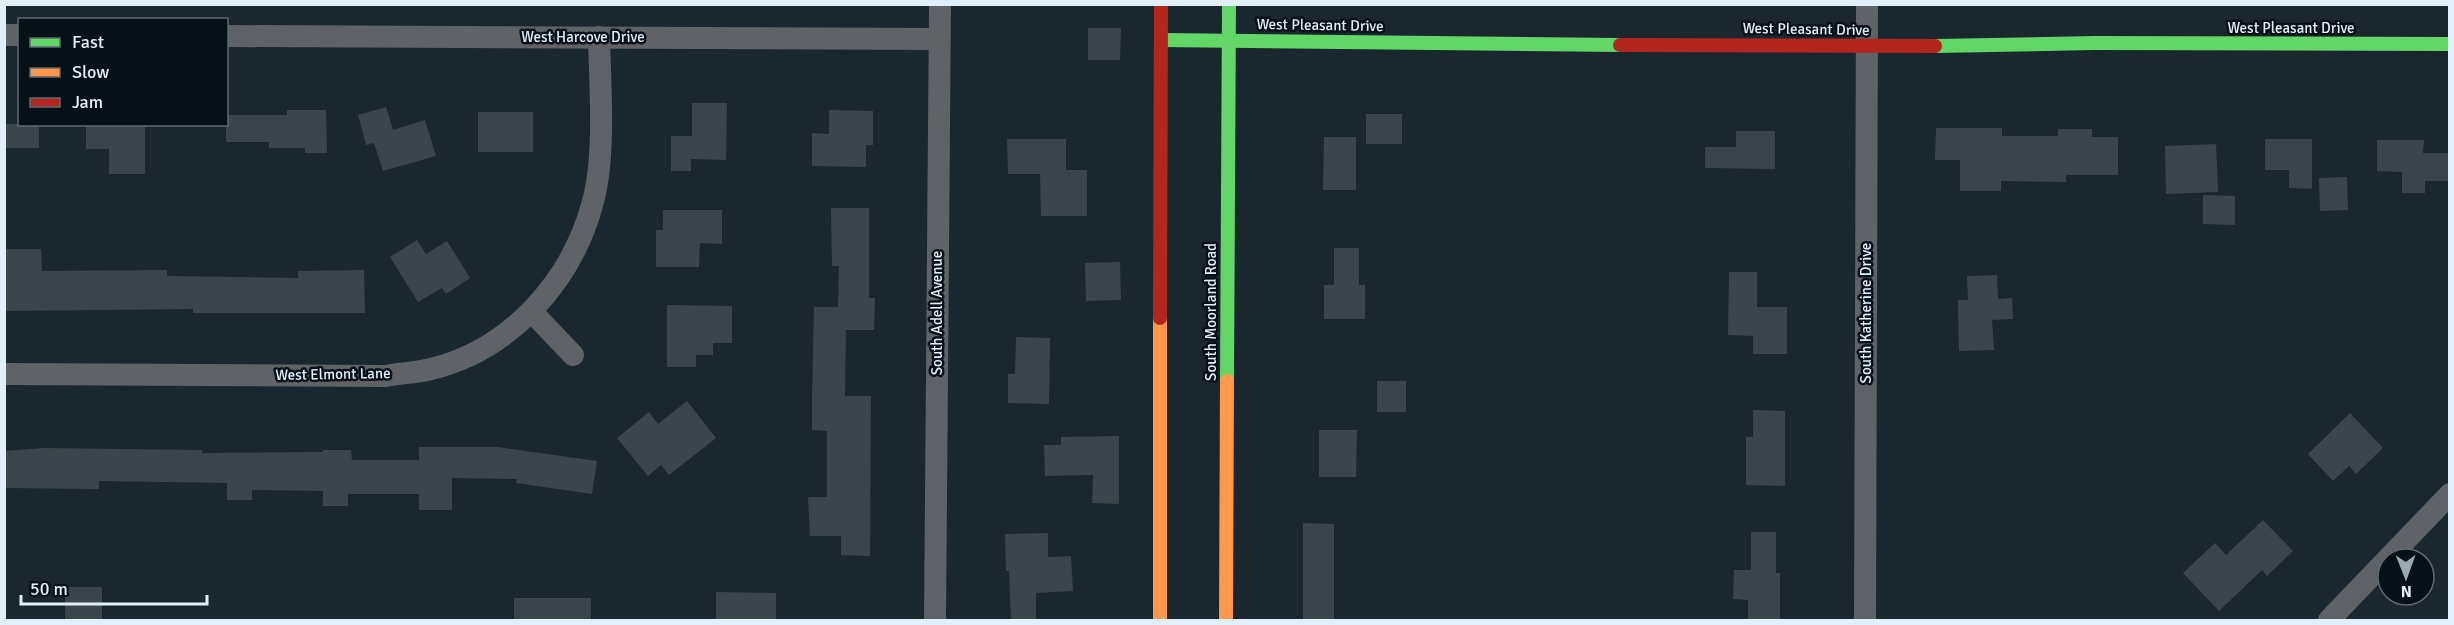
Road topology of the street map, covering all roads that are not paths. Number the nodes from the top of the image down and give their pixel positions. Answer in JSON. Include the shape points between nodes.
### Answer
{"nodes":[{"id":1,"x":939,"y":4,"type":"edge"},
{"id":2,"x":1161,"y":4,"type":"edge"},
{"id":3,"x":1229,"y":4,"type":"edge"},
{"id":4,"x":1867,"y":4,"type":"edge"},
{"id":5,"x":228,"y":36,"type":"edge"},
{"id":6,"x":599,"y":37,"type":"junction"},
{"id":7,"x":939,"y":39,"type":"junction"},
{"id":8,"x":1161,"y":40,"type":"junction"},
{"id":9,"x":1229,"y":40,"type":"junction"},
{"id":10,"x":2450,"y":44,"type":"edge"},
{"id":11,"x":1867,"y":47,"type":"junction"},
{"id":12,"x":532,"y":312,"type":"junction"},
{"id":13,"x":573,"y":355,"type":"dead end"},
{"id":14,"x":4,"y":374,"type":"edge"},
{"id":15,"x":2450,"y":494,"type":"edge"},
{"id":16,"x":935,"y":621,"type":"edge"},
{"id":17,"x":1160,"y":621,"type":"edge"},
{"id":18,"x":1226,"y":621,"type":"edge"},
{"id":19,"x":1865,"y":621,"type":"edge"},
{"id":20,"x":2329,"y":621,"type":"edge"}],
"edges":[{"from":1,"to":7,"type":"street","name":"South Adell Avenue"},
{"from":2,"to":8,"type":"street"},
{"from":3,"to":9,"type":"street","name":"South Moorland Road"},
{"from":4,"to":11,"type":"street","name":"South Katherine Drive"},
{"from":5,"to":6,"type":"street","name":"West Harcove Drive"},
{"from":6,"to":7,"type":"street","name":"West Harcove Drive"},
{"from":6,"to":12,"type":"street","name":"West Elmont Lane","via":[[600,140],[592,205],[570,263]]},
{"from":7,"to":16,"type":"street","name":"South Adell Avenue"},
{"from":8,"to":9,"type":"street","name":"West Pleasant Drive"},
{"from":8,"to":17,"type":"street"},
{"from":9,"to":11,"type":"street","name":"West Pleasant Drive"},
{"from":9,"to":18,"type":"street","name":"South Moorland Road"},
{"from":10,"to":11,"type":"street","name":"West Pleasant Drive"},
{"from":11,"to":19,"type":"street","name":"South Katherine Drive"},
{"from":12,"to":13,"type":"street"},
{"from":12,"to":14,"type":"street","name":"West Elmont Lane","via":[[496,340],[464,357],[431,369],[386,376]]},
{"from":15,"to":20,"type":"street"}]}
